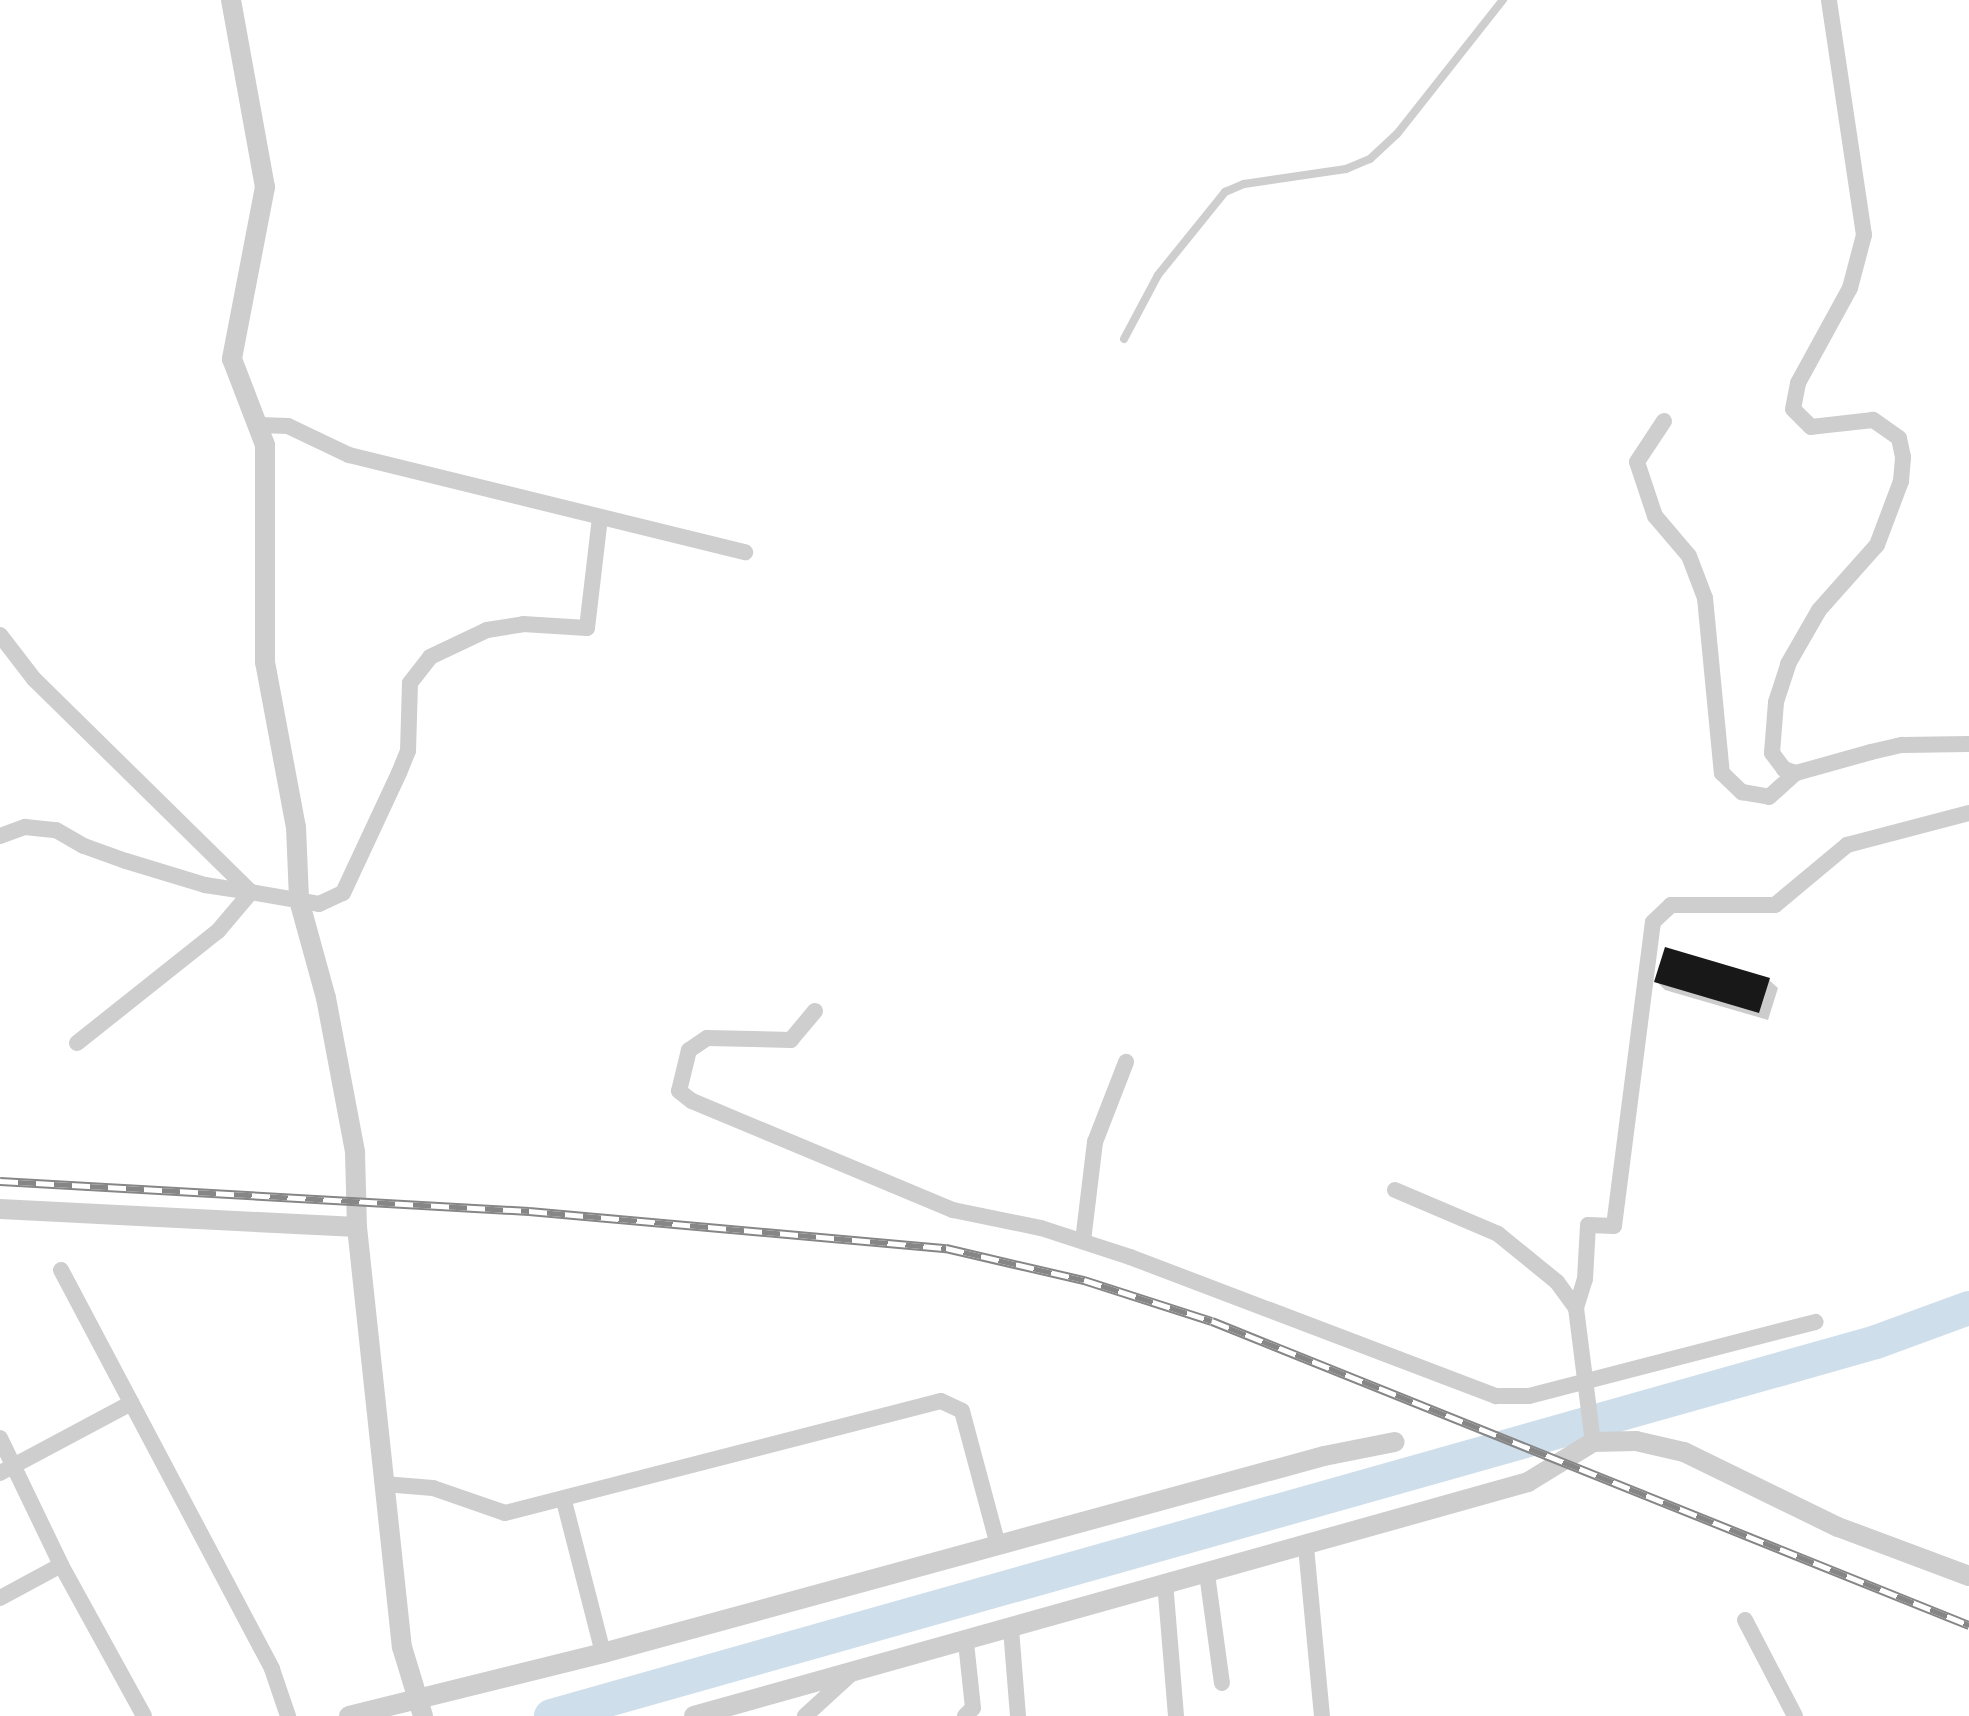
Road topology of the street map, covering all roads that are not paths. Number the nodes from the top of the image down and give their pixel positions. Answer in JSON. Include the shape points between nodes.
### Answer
{"nodes":[{"id":1,"x":231,"y":0,"type":"edge"},
{"id":2,"x":1503,"y":0,"type":"edge"},
{"id":3,"x":1829,"y":0,"type":"edge"},
{"id":4,"x":1124,"y":339,"type":"dead end"},
{"id":5,"x":1664,"y":421,"type":"dead end"},
{"id":6,"x":260,"y":425,"type":"junction"},
{"id":7,"x":600,"y":518,"type":"junction"},
{"id":8,"x":745,"y":552,"type":"dead end"},
{"id":9,"x":0,"y":635,"type":"edge"},
{"id":10,"x":1969,"y":744,"type":"edge"},
{"id":11,"x":1796,"y":773,"type":"junction"},
{"id":12,"x":1969,"y":813,"type":"edge"},
{"id":13,"x":0,"y":836,"type":"edge"},
{"id":14,"x":251,"y":892,"type":"junction"},
{"id":15,"x":299,"y":900,"type":"junction"},
{"id":16,"x":815,"y":1011,"type":"dead end"},
{"id":17,"x":77,"y":1043,"type":"dead end"},
{"id":18,"x":1126,"y":1062,"type":"dead end"},
{"id":19,"x":1395,"y":1190,"type":"dead end"},
{"id":20,"x":0,"y":1209,"type":"edge"},
{"id":21,"x":357,"y":1227,"type":"junction"},
{"id":22,"x":1083,"y":1241,"type":"junction"},
{"id":23,"x":61,"y":1270,"type":"dead end"},
{"id":24,"x":1576,"y":1308,"type":"junction"},
{"id":25,"x":1816,"y":1322,"type":"dead end"},
{"id":26,"x":1586,"y":1386,"type":"junction"},
{"id":27,"x":131,"y":1403,"type":"junction"},
{"id":28,"x":1592,"y":1435,"type":"junction"},
{"id":29,"x":0,"y":1438,"type":"edge"},
{"id":30,"x":1395,"y":1442,"type":"dead end"},
{"id":31,"x":7,"y":1469,"type":"edge"},
{"id":32,"x":384,"y":1484,"type":"junction"},
{"id":33,"x":564,"y":1501,"type":"junction"},
{"id":34,"x":998,"y":1545,"type":"junction"},
{"id":35,"x":1306,"y":1547,"type":"junction"},
{"id":36,"x":61,"y":1565,"type":"junction"},
{"id":37,"x":1207,"y":1574,"type":"junction"},
{"id":38,"x":1969,"y":1576,"type":"edge"},
{"id":39,"x":1165,"y":1582,"type":"junction"},
{"id":40,"x":0,"y":1598,"type":"edge"},
{"id":41,"x":1745,"y":1620,"type":"dead end"},
{"id":42,"x":1011,"y":1629,"type":"junction"},
{"id":43,"x":966,"y":1642,"type":"junction"},
{"id":44,"x":603,"y":1653,"type":"junction"},
{"id":45,"x":853,"y":1672,"type":"junction"},
{"id":46,"x":1222,"y":1683,"type":"dead end"},
{"id":47,"x":420,"y":1707,"type":"edge"},
{"id":48,"x":974,"y":1713,"type":"edge"},
{"id":49,"x":144,"y":1716,"type":"edge"},
{"id":50,"x":288,"y":1716,"type":"edge"},
{"id":51,"x":349,"y":1716,"type":"edge"},
{"id":52,"x":694,"y":1716,"type":"edge"},
{"id":53,"x":805,"y":1716,"type":"edge"},
{"id":54,"x":1018,"y":1716,"type":"edge"},
{"id":55,"x":1176,"y":1716,"type":"edge"},
{"id":56,"x":1322,"y":1716,"type":"edge"},
{"id":57,"x":1795,"y":1716,"type":"edge"}],
"edges":[{"from":1,"to":6,"type":"street","via":[[265,187],[232,359]]},
{"from":2,"to":4,"type":"lane","via":[[1407,122],[1370,159],[1346,169],[1244,184],[1225,192],[1151,285]]},
{"from":3,"to":11,"type":"street","via":[[1864,235],[1850,288],[1798,383],[1793,409],[1811,427],[1873,420],[1899,438],[1903,457],[1901,481],[1877,545],[1819,610],[1788,664],[1776,702],[1772,753],[1784,769]]},
{"from":5,"to":11,"type":"street","via":[[1637,462],[1655,516],[1689,556],[1705,598],[1722,773],[1742,792],[1769,797]]},
{"from":6,"to":7,"type":"street","via":[[288,426],[349,455]]},
{"from":6,"to":15,"type":"street","via":[[265,458],[265,662],[296,827]]},
{"from":7,"to":8,"type":"street"},
{"from":7,"to":15,"type":"street","via":[[587,628],[523,624],[487,630],[430,657],[410,683],[408,751],[343,893],[319,904]]},
{"from":9,"to":14,"type":"street","via":[[34,679]]},
{"from":10,"to":11,"type":"street","via":[[1902,745]]},
{"from":12,"to":24,"type":"street","via":[[1847,845],[1775,905],[1671,905],[1653,922],[1614,1226],[1588,1225],[1585,1279]]},
{"from":13,"to":14,"type":"street","via":[[25,827],[56,830],[126,861],[205,885]]},
{"from":14,"to":15,"type":"street"},
{"from":14,"to":17,"type":"street","via":[[218,931]]},
{"from":15,"to":21,"type":"street","via":[[349,1112]]},
{"from":16,"to":22,"type":"street","via":[[791,1040],[707,1038],[689,1050],[679,1091],[953,1210]]},
{"from":18,"to":22,"type":"street","via":[[1095,1142]]},
{"from":19,"to":24,"type":"street","via":[[1498,1234],[1528,1254]]},
{"from":20,"to":21,"type":"street"},
{"from":21,"to":32,"type":"street"},
{"from":22,"to":26,"type":"street","via":[[1496,1396]]},
{"from":23,"to":27,"type":"street"},
{"from":24,"to":26,"type":"street"},
{"from":25,"to":26,"type":"street"},
{"from":26,"to":28,"type":"street"},
{"from":27,"to":31,"type":"street"},
{"from":27,"to":50,"type":"street","via":[[272,1669]]},
{"from":28,"to":35,"type":"street","via":[[1528,1482]]},
{"from":28,"to":38,"type":"street","via":[[1684,1452],[1838,1527]]},
{"from":29,"to":31,"type":"street"},
{"from":30,"to":34,"type":"street","via":[[1324,1456]]},
{"from":31,"to":36,"type":"street"},
{"from":32,"to":33,"type":"street","via":[[433,1488],[505,1513]]},
{"from":32,"to":47,"type":"street","via":[[402,1647]]},
{"from":33,"to":34,"type":"street","via":[[941,1401],[962,1411]]},
{"from":33,"to":44,"type":"street"},
{"from":34,"to":44,"type":"street"},
{"from":35,"to":37,"type":"street"},
{"from":35,"to":56,"type":"street"},
{"from":36,"to":40,"type":"street"},
{"from":36,"to":49,"type":"street"},
{"from":37,"to":39,"type":"street"},
{"from":37,"to":46,"type":"street"},
{"from":39,"to":42,"type":"street"},
{"from":39,"to":55,"type":"street"},
{"from":41,"to":57,"type":"street"},
{"from":42,"to":43,"type":"street"},
{"from":42,"to":54,"type":"street"},
{"from":43,"to":45,"type":"street"},
{"from":43,"to":48,"type":"street"},
{"from":44,"to":47,"type":"street"},
{"from":45,"to":52,"type":"street"},
{"from":45,"to":53,"type":"street"},
{"from":47,"to":51,"type":"street"}]}
